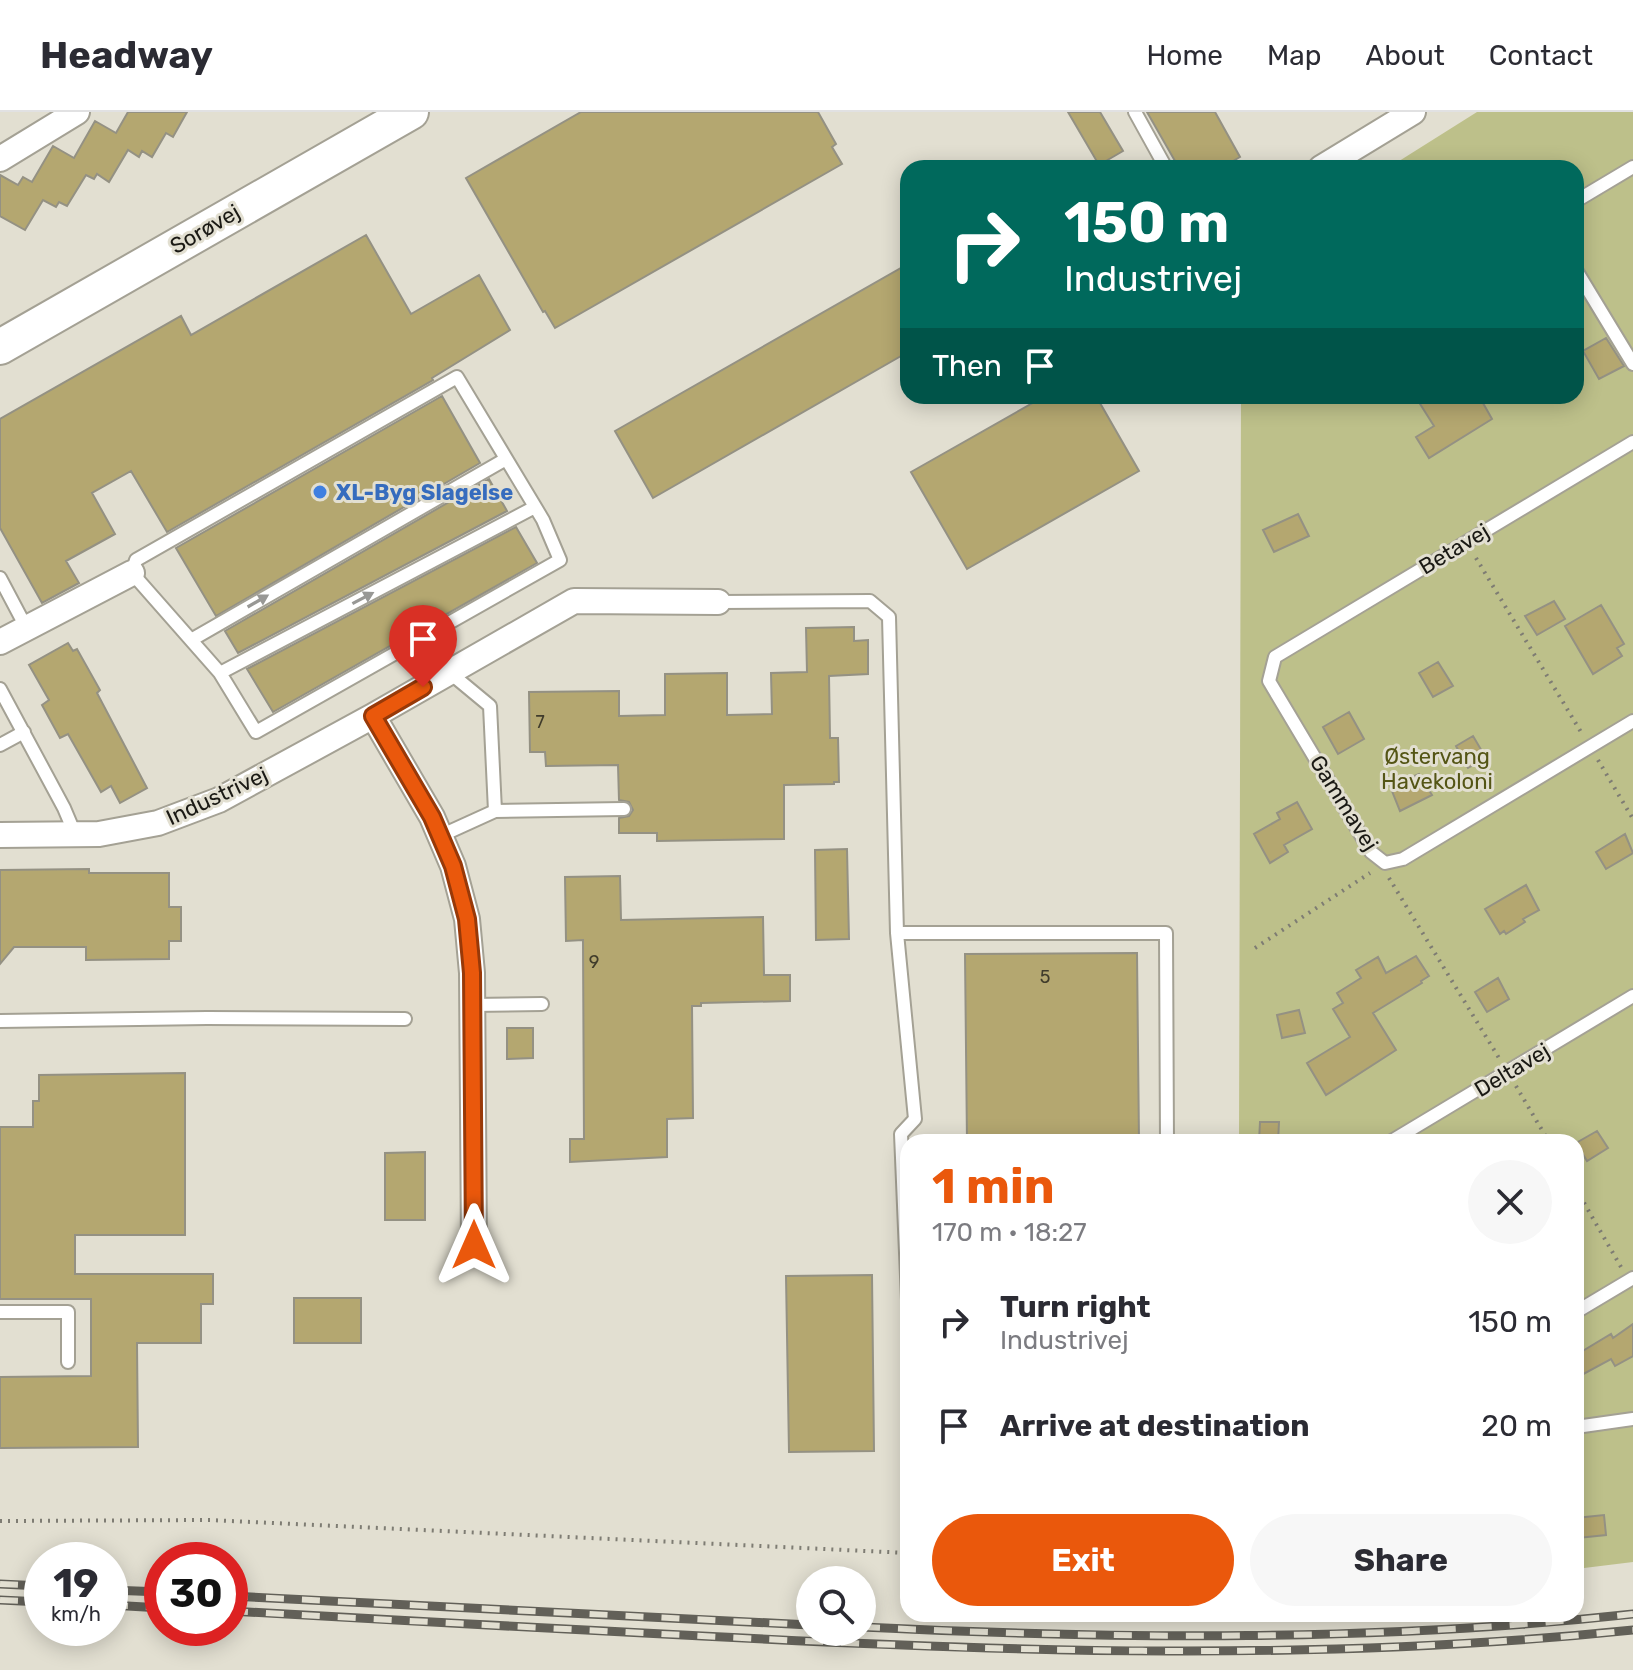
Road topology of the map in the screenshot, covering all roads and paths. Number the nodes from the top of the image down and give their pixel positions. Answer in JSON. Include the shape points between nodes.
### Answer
{"nodes":[{"id":1,"x":77,"y":112,"type":"edge"},
{"id":2,"x":411,"y":112,"type":"edge"},
{"id":3,"x":1135,"y":112,"type":"edge"},
{"id":4,"x":1413,"y":112,"type":"edge"},
{"id":5,"x":0,"y":159,"type":"edge"},
{"id":6,"x":1162,"y":160,"type":"edge"},
{"id":7,"x":1334,"y":160,"type":"edge"},
{"id":8,"x":1633,"y":167,"type":"edge"},
{"id":9,"x":1584,"y":196,"type":"edge"},
{"id":10,"x":1584,"y":283,"type":"edge"},
{"id":11,"x":0,"y":347,"type":"edge"},
{"id":12,"x":1633,"y":364,"type":"edge"},
{"id":13,"x":1633,"y":442,"type":"edge"},
{"id":14,"x":506,"y":459,"type":"junction"},
{"id":15,"x":535,"y":507,"type":"junction"},
{"id":16,"x":1466,"y":542,"type":"junction"},
{"id":17,"x":132,"y":573,"type":"junction"},
{"id":18,"x":0,"y":578,"type":"edge"},
{"id":19,"x":718,"y":602,"type":"joint"},
{"id":20,"x":27,"y":629,"type":"junction"},
{"id":21,"x":191,"y":640,"type":"junction"},
{"id":22,"x":0,"y":642,"type":"edge"},
{"id":23,"x":1275,"y":657,"type":"joint"},
{"id":24,"x":449,"y":672,"type":"junction"},
{"id":25,"x":220,"y":673,"type":"junction"},
{"id":26,"x":0,"y":689,"type":"edge"},
{"id":27,"x":373,"y":716,"type":"junction"},
{"id":28,"x":1633,"y":721,"type":"edge"},
{"id":29,"x":24,"y":732,"type":"junction"},
{"id":30,"x":0,"y":745,"type":"edge"},
{"id":31,"x":1590,"y":747,"type":"junction"},
{"id":32,"x":624,"y":809,"type":"dead end"},
{"id":33,"x":495,"y":811,"type":"junction"},
{"id":34,"x":1633,"y":819,"type":"edge"},
{"id":35,"x":75,"y":834,"type":"junction"},
{"id":36,"x":0,"y":835,"type":"edge"},
{"id":37,"x":440,"y":836,"type":"junction"},
{"id":38,"x":1385,"y":863,"type":"junction"},
{"id":39,"x":897,"y":933,"type":"junction"},
{"id":40,"x":1255,"y":948,"type":"dead end"},
{"id":41,"x":1633,"y":996,"type":"edge"},
{"id":42,"x":542,"y":1004,"type":"dead end"},
{"id":43,"x":472,"y":1005,"type":"junction"},
{"id":44,"x":405,"y":1019,"type":"dead end"},
{"id":45,"x":0,"y":1021,"type":"edge"},
{"id":46,"x":1508,"y":1072,"type":"junction"},
{"id":47,"x":901,"y":1134,"type":"edge"},
{"id":48,"x":1167,"y":1134,"type":"edge"},
{"id":49,"x":1403,"y":1134,"type":"edge"},
{"id":50,"x":1544,"y":1134,"type":"edge"},
{"id":51,"x":1584,"y":1202,"type":"edge"},
{"id":52,"x":474,"y":1245,"type":"dead end"},
{"id":53,"x":1631,"y":1279,"type":"edge"},
{"id":54,"x":1584,"y":1307,"type":"edge"},
{"id":55,"x":0,"y":1312,"type":"edge"},
{"id":56,"x":68,"y":1362,"type":"dead end"},
{"id":57,"x":1633,"y":1419,"type":"edge"},
{"id":58,"x":1584,"y":1426,"type":"edge"},
{"id":59,"x":0,"y":1521,"type":"edge"},
{"id":60,"x":900,"y":1553,"type":"edge"}],
"edges":[{"from":1,"to":5,"type":"street"},
{"from":2,"to":11,"type":"street","name":"Sorøvej"},
{"from":3,"to":6,"type":"lane"},
{"from":4,"to":7,"type":"street"},
{"from":8,"to":9,"type":"lane"},
{"from":10,"to":12,"type":"lane"},
{"from":13,"to":16,"type":"lane","name":"Betavej"},
{"from":14,"to":15,"type":"lane"},
{"from":14,"to":17,"type":"lane","via":[[457,377],[136,560]]},
{"from":21,"to":14,"type":"lane","one_way":true},
{"from":25,"to":15,"type":"lane","one_way":true},
{"from":15,"to":25,"type":"lane","via":[[560,560],[256,732]]},
{"from":16,"to":23,"type":"lane","name":"Betavej"},
{"from":16,"to":31,"type":"path"},
{"from":17,"to":20,"type":"street"},
{"from":17,"to":21,"type":"lane"},
{"from":18,"to":20,"type":"lane"},
{"from":19,"to":24,"type":"street","name":"Industrivej","via":[[574,601]]},
{"from":19,"to":39,"type":"lane","via":[[870,601],[889,617]]},
{"from":20,"to":22,"type":"street"},
{"from":21,"to":25,"type":"lane"},
{"from":23,"to":38,"type":"lane","name":"Gammavej","via":[[1269,681],[1371,852]]},
{"from":24,"to":27,"type":"street","name":"Industrivej"},
{"from":24,"to":33,"type":"lane","via":[[490,706]]},
{"from":26,"to":29,"type":"lane"},
{"from":27,"to":35,"type":"street","name":"Industrivej","via":[[219,800],[158,823]]},
{"from":27,"to":37,"type":"street"},
{"from":28,"to":31,"type":"lane","name":"Gammavej"},
{"from":29,"to":30,"type":"lane"},
{"from":29,"to":35,"type":"lane"},
{"from":31,"to":34,"type":"path"},
{"from":31,"to":38,"type":"lane","name":"Gammavej","via":[[1403,859]]},
{"from":32,"to":33,"type":"lane"},
{"from":33,"to":37,"type":"lane"},
{"from":35,"to":36,"type":"street","name":"Industrivej"},
{"from":37,"to":43,"type":"street","via":[[467,919]]},
{"from":38,"to":40,"type":"path"},
{"from":38,"to":46,"type":"path","via":[[1389,879]]},
{"from":39,"to":47,"type":"lane","via":[[915,1119]]},
{"from":39,"to":48,"type":"lane","via":[[1166,933]]},
{"from":41,"to":46,"type":"lane","name":"Deltavej"},
{"from":42,"to":43,"type":"lane"},
{"from":43,"to":52,"type":"street"},
{"from":44,"to":45,"type":"lane"},
{"from":46,"to":49,"type":"lane","name":"Deltavej"},
{"from":46,"to":50,"type":"path"},
{"from":51,"to":53,"type":"path"},
{"from":53,"to":54,"type":"lane"},
{"from":55,"to":56,"type":"lane","via":[[68,1312]]},
{"from":57,"to":58,"type":"lane"},
{"from":59,"to":60,"type":"path","via":[[210,1520]]}]}
